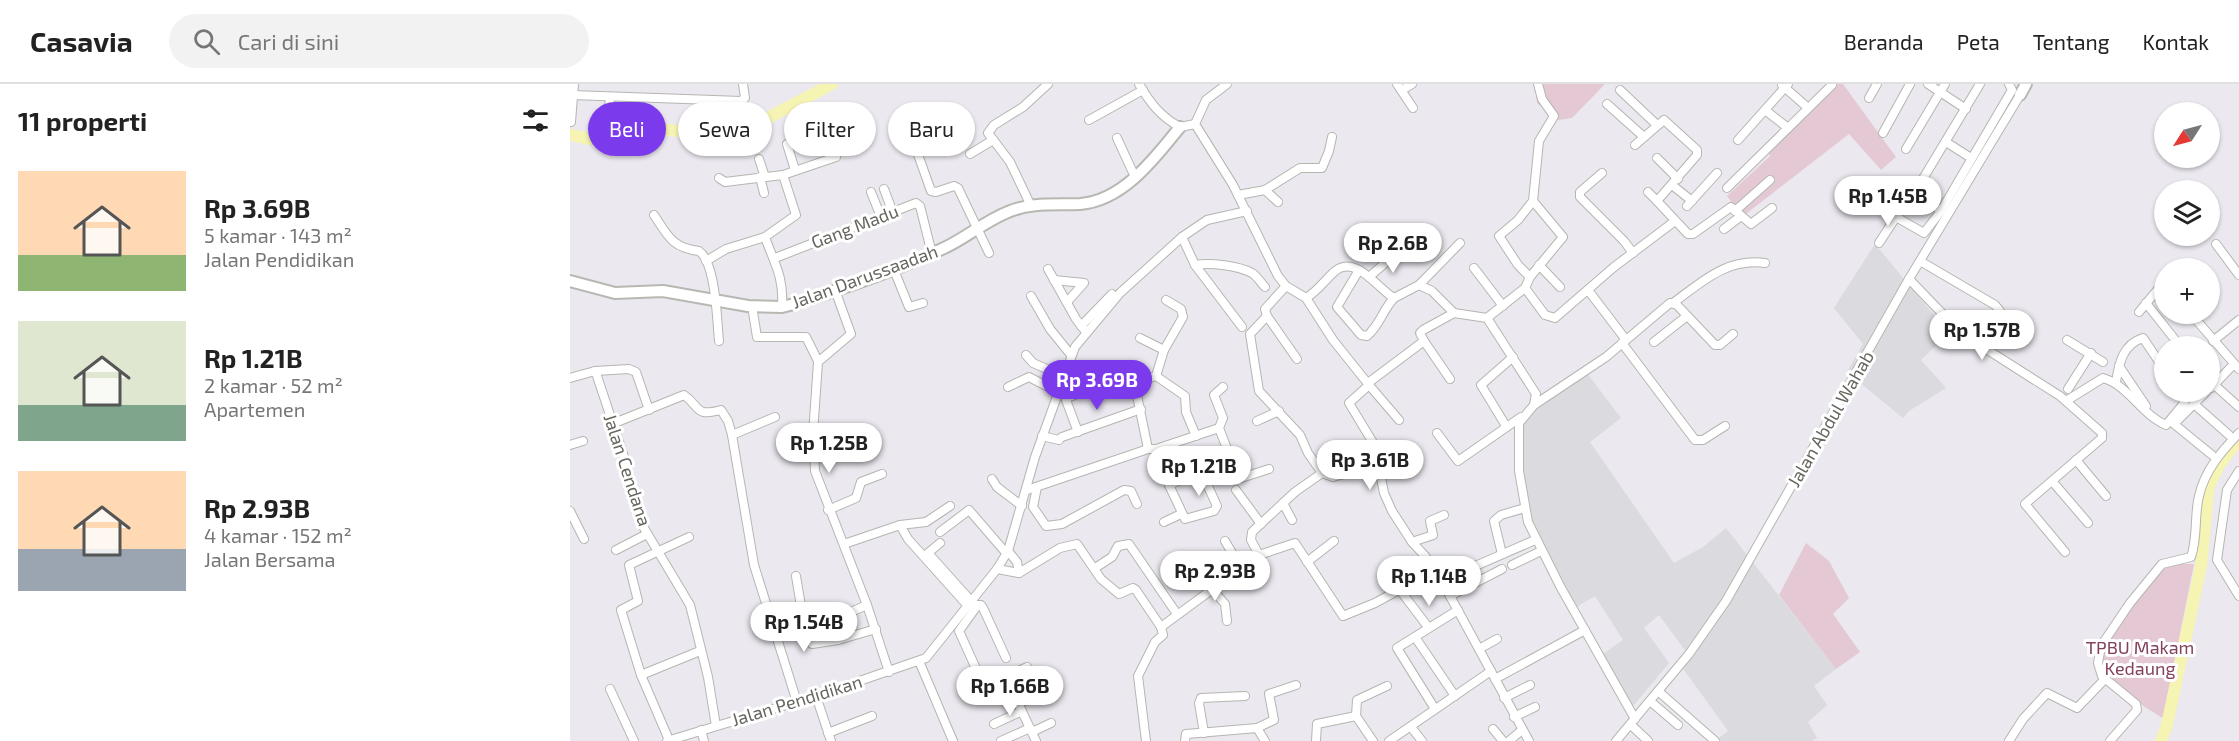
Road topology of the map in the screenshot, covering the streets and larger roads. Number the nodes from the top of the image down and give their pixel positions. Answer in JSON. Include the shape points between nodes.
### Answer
{"nodes":[{"id":1,"x":574,"y":84,"type":"edge"},
{"id":2,"x":743,"y":84,"type":"edge"},
{"id":3,"x":1048,"y":84,"type":"edge"},
{"id":4,"x":1227,"y":84,"type":"edge"},
{"id":5,"x":1412,"y":84,"type":"edge"},
{"id":6,"x":1538,"y":84,"type":"edge"},
{"id":7,"x":1877,"y":84,"type":"edge"},
{"id":8,"x":1910,"y":84,"type":"edge"},
{"id":9,"x":1928,"y":84,"type":"edge"},
{"id":10,"x":1980,"y":84,"type":"edge"},
{"id":11,"x":2009,"y":84,"type":"edge"},
{"id":12,"x":2026,"y":84,"type":"edge"},
{"id":13,"x":1784,"y":85,"type":"edge"},
{"id":14,"x":1832,"y":85,"type":"edge"},
{"id":15,"x":1038,"y":87,"type":"edge"},
{"id":16,"x":1141,"y":87,"type":"edge"},
{"id":17,"x":1399,"y":87,"type":"edge"},
{"id":18,"x":1943,"y":88,"type":"edge"},
{"id":19,"x":1620,"y":90,"type":"dead end"},
{"id":20,"x":572,"y":95,"type":"junction"},
{"id":21,"x":2020,"y":95,"type":"joint"},
{"id":22,"x":610,"y":98,"type":"junction"},
{"id":23,"x":1869,"y":98,"type":"dead end"},
{"id":24,"x":610,"y":102,"type":"edge"},
{"id":25,"x":1607,"y":104,"type":"dead end"},
{"id":26,"x":1413,"y":108,"type":"dead end"},
{"id":27,"x":1807,"y":108,"type":"junction"},
{"id":28,"x":1966,"y":109,"type":"junction"},
{"id":29,"x":1765,"y":110,"type":"junction"},
{"id":30,"x":1089,"y":120,"type":"dead end"},
{"id":31,"x":571,"y":122,"type":"edge"},
{"id":32,"x":1195,"y":124,"type":"junction"},
{"id":33,"x":1657,"y":125,"type":"junction"},
{"id":34,"x":1180,"y":127,"type":"junction"},
{"id":35,"x":1788,"y":128,"type":"junction"},
{"id":36,"x":1883,"y":133,"type":"dead end"},
{"id":37,"x":1332,"y":137,"type":"dead end"},
{"id":38,"x":1644,"y":137,"type":"junction"},
{"id":39,"x":1117,"y":138,"type":"dead end"},
{"id":40,"x":993,"y":140,"type":"junction"},
{"id":41,"x":1738,"y":141,"type":"dead end"},
{"id":42,"x":1946,"y":142,"type":"junction"},
{"id":43,"x":1635,"y":145,"type":"dead end"},
{"id":44,"x":1906,"y":149,"type":"dead end"},
{"id":45,"x":975,"y":151,"type":"edge"},
{"id":46,"x":791,"y":156,"type":"edge"},
{"id":47,"x":919,"y":156,"type":"edge"},
{"id":48,"x":836,"y":157,"type":"dead end"},
{"id":49,"x":1657,"y":158,"type":"dead end"},
{"id":50,"x":1971,"y":158,"type":"junction"},
{"id":51,"x":759,"y":159,"type":"dead end"},
{"id":52,"x":795,"y":170,"type":"junction"},
{"id":53,"x":1602,"y":173,"type":"dead end"},
{"id":54,"x":1717,"y":173,"type":"dead end"},
{"id":55,"x":783,"y":175,"type":"junction"},
{"id":56,"x":763,"y":177,"type":"junction"},
{"id":57,"x":1135,"y":177,"type":"junction"},
{"id":58,"x":719,"y":178,"type":"dead end"},
{"id":59,"x":1770,"y":180,"type":"dead end"},
{"id":60,"x":1675,"y":182,"type":"junction"},
{"id":61,"x":1727,"y":188,"type":"dead end"},
{"id":62,"x":884,"y":189,"type":"dead end"},
{"id":63,"x":1265,"y":190,"type":"junction"},
{"id":64,"x":871,"y":192,"type":"dead end"},
{"id":65,"x":1648,"y":192,"type":"dead end"},
{"id":66,"x":1915,"y":192,"type":"junction"},
{"id":67,"x":764,"y":193,"type":"dead end"},
{"id":68,"x":1238,"y":195,"type":"junction"},
{"id":69,"x":1533,"y":201,"type":"junction"},
{"id":70,"x":1657,"y":201,"type":"junction"},
{"id":71,"x":1278,"y":202,"type":"dead end"},
{"id":72,"x":1031,"y":206,"type":"junction"},
{"id":73,"x":1772,"y":208,"type":"dead end"},
{"id":74,"x":1247,"y":211,"type":"junction"},
{"id":75,"x":1941,"y":211,"type":"junction"},
{"id":76,"x":893,"y":213,"type":"junction"},
{"id":77,"x":654,"y":214,"type":"dead end"},
{"id":78,"x":1738,"y":214,"type":"junction"},
{"id":79,"x":881,"y":217,"type":"junction"},
{"id":80,"x":1896,"y":217,"type":"junction"},
{"id":81,"x":1674,"y":221,"type":"junction"},
{"id":82,"x":978,"y":228,"type":"junction"},
{"id":83,"x":1724,"y":229,"type":"dead end"},
{"id":84,"x":765,"y":237,"type":"junction"},
{"id":85,"x":1182,"y":237,"type":"junction"},
{"id":86,"x":1460,"y":243,"type":"dead end"},
{"id":87,"x":1879,"y":243,"type":"dead end"},
{"id":88,"x":2217,"y":246,"type":"edge"},
{"id":89,"x":1399,"y":251,"type":"dead end"},
{"id":90,"x":988,"y":253,"type":"dead end"},
{"id":91,"x":1633,"y":253,"type":"junction"},
{"id":92,"x":932,"y":254,"type":"junction"},
{"id":93,"x":775,"y":258,"type":"junction"},
{"id":94,"x":706,"y":261,"type":"junction"},
{"id":95,"x":1920,"y":261,"type":"junction"},
{"id":96,"x":1765,"y":263,"type":"dead end"},
{"id":97,"x":1195,"y":265,"type":"junction"},
{"id":98,"x":1539,"y":266,"type":"junction"},
{"id":99,"x":1474,"y":268,"type":"dead end"},
{"id":100,"x":1048,"y":269,"type":"dead end"},
{"id":101,"x":894,"y":270,"type":"junction"},
{"id":102,"x":1359,"y":270,"type":"junction"},
{"id":103,"x":2239,"y":275,"type":"edge"},
{"id":104,"x":1530,"y":277,"type":"junction"},
{"id":105,"x":1370,"y":278,"type":"junction"},
{"id":106,"x":1909,"y":279,"type":"junction"},
{"id":107,"x":1054,"y":280,"type":"junction"},
{"id":108,"x":570,"y":281,"type":"edge"},
{"id":109,"x":1286,"y":285,"type":"junction"},
{"id":110,"x":1419,"y":285,"type":"junction"},
{"id":111,"x":1265,"y":287,"type":"dead end"},
{"id":112,"x":1560,"y":287,"type":"dead end"},
{"id":113,"x":1525,"y":288,"type":"junction"},
{"id":114,"x":836,"y":290,"type":"junction"},
{"id":115,"x":1588,"y":290,"type":"junction"},
{"id":116,"x":1112,"y":294,"type":"dead end"},
{"id":117,"x":2154,"y":294,"type":"edge"},
{"id":118,"x":1031,"y":296,"type":"dead end"},
{"id":119,"x":715,"y":298,"type":"junction"},
{"id":120,"x":1306,"y":298,"type":"junction"},
{"id":121,"x":1394,"y":298,"type":"junction"},
{"id":122,"x":1166,"y":300,"type":"dead end"},
{"id":123,"x":1066,"y":302,"type":"junction"},
{"id":124,"x":923,"y":303,"type":"dead end"},
{"id":125,"x":1673,"y":303,"type":"junction"},
{"id":126,"x":2146,"y":303,"type":"junction"},
{"id":127,"x":752,"y":306,"type":"junction"},
{"id":128,"x":1503,"y":306,"type":"junction"},
{"id":129,"x":782,"y":307,"type":"junction"},
{"id":130,"x":2139,"y":312,"type":"dead end"},
{"id":131,"x":1454,"y":313,"type":"junction"},
{"id":132,"x":1267,"y":316,"type":"junction"},
{"id":133,"x":1687,"y":316,"type":"junction"},
{"id":134,"x":1487,"y":318,"type":"junction"},
{"id":135,"x":2239,"y":320,"type":"edge"},
{"id":136,"x":2199,"y":324,"type":"edge"},
{"id":137,"x":1242,"y":327,"type":"dead end"},
{"id":138,"x":1084,"y":329,"type":"junction"},
{"id":139,"x":1733,"y":334,"type":"dead end"},
{"id":140,"x":2172,"y":336,"type":"edge"},
{"id":141,"x":2209,"y":336,"type":"edge"},
{"id":142,"x":2219,"y":336,"type":"edge"},
{"id":143,"x":1140,"y":339,"type":"dead end"},
{"id":144,"x":2067,"y":340,"type":"dead end"},
{"id":145,"x":719,"y":341,"type":"dead end"},
{"id":146,"x":1424,"y":341,"type":"junction"},
{"id":147,"x":1624,"y":341,"type":"junction"},
{"id":148,"x":1654,"y":342,"type":"dead end"},
{"id":149,"x":1984,"y":348,"type":"junction"},
{"id":150,"x":2220,"y":349,"type":"edge"},
{"id":151,"x":1164,"y":350,"type":"junction"},
{"id":152,"x":2091,"y":353,"type":"junction"},
{"id":153,"x":1026,"y":355,"type":"dead end"},
{"id":154,"x":1071,"y":355,"type":"junction"},
{"id":155,"x":2154,"y":355,"type":"edge"},
{"id":156,"x":1513,"y":357,"type":"junction"},
{"id":157,"x":1297,"y":359,"type":"dead end"},
{"id":158,"x":818,"y":360,"type":"junction"},
{"id":159,"x":2103,"y":362,"type":"dead end"},
{"id":160,"x":2119,"y":366,"type":"junction"},
{"id":161,"x":2236,"y":366,"type":"edge"},
{"id":162,"x":595,"y":371,"type":"junction"},
{"id":163,"x":1063,"y":376,"type":"junction"},
{"id":164,"x":1133,"y":376,"type":"junction"},
{"id":165,"x":1156,"y":376,"type":"junction"},
{"id":166,"x":2076,"y":377,"type":"junction"},
{"id":167,"x":570,"y":378,"type":"edge"},
{"id":168,"x":2220,"y":378,"type":"edge"},
{"id":169,"x":1450,"y":380,"type":"dead end"},
{"id":170,"x":2110,"y":380,"type":"junction"},
{"id":171,"x":1369,"y":384,"type":"junction"},
{"id":172,"x":1008,"y":387,"type":"dead end"},
{"id":173,"x":1223,"y":387,"type":"dead end"},
{"id":174,"x":2068,"y":389,"type":"dead end"},
{"id":175,"x":2084,"y":389,"type":"junction"},
{"id":176,"x":1059,"y":392,"type":"junction"},
{"id":177,"x":2220,"y":393,"type":"edge"},
{"id":178,"x":2066,"y":401,"type":"junction"},
{"id":179,"x":2185,"y":402,"type":"edge"},
{"id":180,"x":2194,"y":404,"type":"joint"},
{"id":181,"x":1534,"y":405,"type":"junction"},
{"id":182,"x":2239,"y":407,"type":"edge"},
{"id":183,"x":1141,"y":409,"type":"junction"},
{"id":184,"x":649,"y":410,"type":"junction"},
{"id":185,"x":1279,"y":411,"type":"junction"},
{"id":186,"x":2150,"y":412,"type":"junction"},
{"id":187,"x":1523,"y":416,"type":"junction"},
{"id":188,"x":775,"y":417,"type":"dead end"},
{"id":189,"x":1399,"y":420,"type":"dead end"},
{"id":190,"x":1257,"y":421,"type":"dead end"},
{"id":191,"x":612,"y":424,"type":"junction"},
{"id":192,"x":1506,"y":426,"type":"junction"},
{"id":193,"x":1725,"y":426,"type":"dead end"},
{"id":194,"x":1219,"y":428,"type":"junction"},
{"id":195,"x":1078,"y":432,"type":"junction"},
{"id":196,"x":1437,"y":433,"type":"dead end"},
{"id":197,"x":2239,"y":434,"type":"edge"},
{"id":198,"x":732,"y":435,"type":"junction"},
{"id":199,"x":2229,"y":435,"type":"dead end"},
{"id":200,"x":1042,"y":436,"type":"junction"},
{"id":201,"x":1196,"y":436,"type":"junction"},
{"id":202,"x":583,"y":441,"type":"dead end"},
{"id":203,"x":570,"y":446,"type":"edge"},
{"id":204,"x":1152,"y":449,"type":"junction"},
{"id":205,"x":2212,"y":455,"type":"dead end"},
{"id":206,"x":1232,"y":459,"type":"junction"},
{"id":207,"x":2076,"y":460,"type":"junction"},
{"id":208,"x":1378,"y":465,"type":"junction"},
{"id":209,"x":1269,"y":469,"type":"dead end"},
{"id":210,"x":1202,"y":471,"type":"junction"},
{"id":211,"x":2239,"y":471,"type":"edge"},
{"id":212,"x":1322,"y":473,"type":"junction"},
{"id":213,"x":882,"y":474,"type":"dead end"},
{"id":214,"x":992,"y":479,"type":"dead end"},
{"id":215,"x":2052,"y":481,"type":"junction"},
{"id":216,"x":1168,"y":485,"type":"junction"},
{"id":217,"x":1036,"y":487,"type":"junction"},
{"id":218,"x":1027,"y":490,"type":"junction"},
{"id":219,"x":1236,"y":490,"type":"dead end"},
{"id":220,"x":2106,"y":496,"type":"dead end"},
{"id":221,"x":1283,"y":503,"type":"junction"},
{"id":222,"x":1137,"y":504,"type":"dead end"},
{"id":223,"x":950,"y":506,"type":"dead end"},
{"id":224,"x":1022,"y":506,"type":"junction"},
{"id":225,"x":1525,"y":508,"type":"junction"},
{"id":226,"x":828,"y":510,"type":"junction"},
{"id":227,"x":570,"y":511,"type":"edge"},
{"id":228,"x":1181,"y":514,"type":"junction"},
{"id":229,"x":1444,"y":514,"type":"dead end"},
{"id":230,"x":1292,"y":520,"type":"dead end"},
{"id":231,"x":1164,"y":522,"type":"dead end"},
{"id":232,"x":2088,"y":523,"type":"dead end"},
{"id":233,"x":1261,"y":524,"type":"junction"},
{"id":234,"x":900,"y":525,"type":"junction"},
{"id":235,"x":940,"y":532,"type":"dead end"},
{"id":236,"x":647,"y":534,"type":"junction"},
{"id":237,"x":689,"y":537,"type":"dead end"},
{"id":238,"x":585,"y":539,"type":"dead end"},
{"id":239,"x":1535,"y":540,"type":"junction"},
{"id":240,"x":1225,"y":541,"type":"dead end"},
{"id":241,"x":1334,"y":541,"type":"dead end"},
{"id":242,"x":1412,"y":542,"type":"junction"},
{"id":243,"x":940,"y":543,"type":"dead end"},
{"id":244,"x":844,"y":544,"type":"junction"},
{"id":245,"x":616,"y":550,"type":"dead end"},
{"id":246,"x":657,"y":550,"type":"junction"},
{"id":247,"x":1541,"y":551,"type":"junction"},
{"id":248,"x":2065,"y":552,"type":"dead end"},
{"id":249,"x":1007,"y":553,"type":"junction"},
{"id":250,"x":1502,"y":554,"type":"junction"},
{"id":251,"x":1259,"y":555,"type":"junction"},
{"id":252,"x":1425,"y":556,"type":"junction"},
{"id":253,"x":1307,"y":562,"type":"junction"},
{"id":254,"x":1512,"y":565,"type":"dead end"},
{"id":255,"x":1095,"y":568,"type":"junction"},
{"id":256,"x":1241,"y":568,"type":"junction"},
{"id":257,"x":1502,"y":569,"type":"dead end"},
{"id":258,"x":993,"y":572,"type":"junction"},
{"id":259,"x":1019,"y":573,"type":"junction"},
{"id":260,"x":796,"y":576,"type":"dead end"},
{"id":261,"x":1441,"y":581,"type":"junction"},
{"id":262,"x":1212,"y":589,"type":"junction"},
{"id":263,"x":1400,"y":590,"type":"junction"},
{"id":264,"x":1450,"y":596,"type":"junction"},
{"id":265,"x":2239,"y":596,"type":"edge"},
{"id":266,"x":867,"y":605,"type":"junction"},
{"id":267,"x":971,"y":605,"type":"junction"},
{"id":268,"x":1458,"y":610,"type":"junction"},
{"id":269,"x":1177,"y":614,"type":"junction"},
{"id":270,"x":803,"y":618,"type":"junction"},
{"id":271,"x":1227,"y":621,"type":"dead end"},
{"id":272,"x":775,"y":626,"type":"junction"},
{"id":273,"x":1161,"y":627,"type":"junction"},
{"id":274,"x":1428,"y":627,"type":"junction"},
{"id":275,"x":876,"y":629,"type":"junction"},
{"id":276,"x":1585,"y":630,"type":"junction"},
{"id":277,"x":1415,"y":636,"type":"junction"},
{"id":278,"x":1497,"y":639,"type":"dead end"},
{"id":279,"x":838,"y":640,"type":"junction"},
{"id":280,"x":1479,"y":649,"type":"junction"},
{"id":281,"x":700,"y":651,"type":"junction"},
{"id":282,"x":1006,"y":658,"type":"dead end"},
{"id":283,"x":919,"y":661,"type":"junction"},
{"id":284,"x":1027,"y":666,"type":"dead end"},
{"id":285,"x":1491,"y":671,"type":"junction"},
{"id":286,"x":889,"y":672,"type":"junction"},
{"id":287,"x":978,"y":673,"type":"dead end"},
{"id":288,"x":641,"y":675,"type":"junction"},
{"id":289,"x":1495,"y":679,"type":"junction"},
{"id":290,"x":2105,"y":680,"type":"junction"},
{"id":291,"x":1008,"y":682,"type":"junction"},
{"id":292,"x":1296,"y":685,"type":"dead end"},
{"id":293,"x":1530,"y":685,"type":"dead end"},
{"id":294,"x":1386,"y":686,"type":"dead end"},
{"id":295,"x":610,"y":689,"type":"dead end"},
{"id":296,"x":1658,"y":691,"type":"junction"},
{"id":297,"x":1041,"y":693,"type":"dead end"},
{"id":298,"x":982,"y":694,"type":"dead end"},
{"id":299,"x":816,"y":696,"type":"junction"},
{"id":300,"x":1245,"y":696,"type":"dead end"},
{"id":301,"x":1455,"y":696,"type":"junction"},
{"id":302,"x":1504,"y":698,"type":"junction"},
{"id":303,"x":1650,"y":701,"type":"junction"},
{"id":304,"x":797,"y":702,"type":"junction"},
{"id":305,"x":1535,"y":707,"type":"dead end"},
{"id":306,"x":1020,"y":708,"type":"junction"},
{"id":307,"x":1435,"y":709,"type":"junction"},
{"id":308,"x":872,"y":716,"type":"dead end"},
{"id":309,"x":1356,"y":716,"type":"junction"},
{"id":310,"x":1514,"y":717,"type":"junction"},
{"id":311,"x":1633,"y":722,"type":"junction"},
{"id":312,"x":1051,"y":723,"type":"dead end"},
{"id":313,"x":994,"y":724,"type":"dead end"},
{"id":314,"x":1678,"y":725,"type":"dead end"},
{"id":315,"x":716,"y":726,"type":"junction"},
{"id":316,"x":1411,"y":727,"type":"junction"},
{"id":317,"x":1257,"y":728,"type":"junction"},
{"id":318,"x":1493,"y":729,"type":"dead end"},
{"id":319,"x":700,"y":730,"type":"junction"},
{"id":320,"x":1031,"y":730,"type":"junction"},
{"id":321,"x":1522,"y":730,"type":"junction"},
{"id":322,"x":1204,"y":733,"type":"junction"},
{"id":323,"x":829,"y":737,"type":"edge"},
{"id":324,"x":634,"y":741,"type":"edge"},
{"id":325,"x":668,"y":741,"type":"edge"},
{"id":326,"x":704,"y":741,"type":"edge"},
{"id":327,"x":953,"y":741,"type":"edge"},
{"id":328,"x":1001,"y":741,"type":"edge"},
{"id":329,"x":1036,"y":741,"type":"edge"},
{"id":330,"x":1146,"y":741,"type":"edge"},
{"id":331,"x":1185,"y":741,"type":"edge"},
{"id":332,"x":1265,"y":741,"type":"edge"},
{"id":333,"x":1316,"y":741,"type":"edge"},
{"id":334,"x":1372,"y":741,"type":"edge"},
{"id":335,"x":1389,"y":741,"type":"edge"},
{"id":336,"x":1422,"y":741,"type":"edge"},
{"id":337,"x":1503,"y":741,"type":"edge"},
{"id":338,"x":1509,"y":741,"type":"edge"},
{"id":339,"x":1529,"y":741,"type":"edge"},
{"id":340,"x":1616,"y":741,"type":"edge"},
{"id":341,"x":1648,"y":741,"type":"edge"},
{"id":342,"x":1715,"y":741,"type":"edge"},
{"id":343,"x":2009,"y":741,"type":"edge"},
{"id":344,"x":2110,"y":741,"type":"edge"}],
"edges":[{"from":1,"to":20,"type":"street"},
{"from":2,"to":22,"type":"street","via":[[746,98],[741,101]]},
{"from":3,"to":15,"type":"street"},
{"from":4,"to":32,"type":"street","via":[[1206,100]]},
{"from":5,"to":17,"type":"street"},
{"from":6,"to":69,"type":"street","via":[[1542,99],[1554,116],[1539,141]]},
{"from":7,"to":23,"type":"street"},
{"from":8,"to":36,"type":"street"},
{"from":9,"to":18,"type":"street"},
{"from":10,"to":28,"type":"street"},
{"from":11,"to":50,"type":"street","via":[[2012,90]]},
{"from":12,"to":21,"type":"street","name":"Jalan Abdul Wahab"},
{"from":13,"to":27,"type":"street"},
{"from":13,"to":29,"type":"street"},
{"from":14,"to":27,"type":"street"},
{"from":15,"to":40,"type":"street","via":[[1023,108],[989,130]]},
{"from":16,"to":30,"type":"street"},
{"from":16,"to":34,"type":"street","via":[[1160,114]]},
{"from":17,"to":26,"type":"street"},
{"from":18,"to":28,"type":"street"},
{"from":18,"to":44,"type":"street"},
{"from":19,"to":33,"type":"street"},
{"from":20,"to":22,"type":"street"},
{"from":20,"to":31,"type":"street"},
{"from":21,"to":95,"type":"street","name":"Jalan Abdul Wahab"},
{"from":22,"to":24,"type":"street"},
{"from":25,"to":38,"type":"street"},
{"from":27,"to":35,"type":"street"},
{"from":28,"to":42,"type":"street"},
{"from":29,"to":35,"type":"street"},
{"from":29,"to":41,"type":"street"},
{"from":32,"to":34,"type":"street"},
{"from":32,"to":68,"type":"street"},
{"from":33,"to":38,"type":"street"},
{"from":33,"to":60,"type":"street","via":[[1667,121],[1698,151]]},
{"from":34,"to":57,"type":"street","name":"Jalan Darussaadah"},
{"from":35,"to":61,"type":"street"},
{"from":37,"to":63,"type":"street","via":[[1322,168],[1300,168]]},
{"from":38,"to":43,"type":"street"},
{"from":39,"to":57,"type":"street"},
{"from":40,"to":45,"type":"street"},
{"from":40,"to":72,"type":"street","via":[[1017,174]]},
{"from":42,"to":50,"type":"street"},
{"from":42,"to":66,"type":"street"},
{"from":46,"to":52,"type":"street"},
{"from":47,"to":82,"type":"street","via":[[931,191],[958,188]]},
{"from":48,"to":52,"type":"street"},
{"from":49,"to":60,"type":"street","via":[[1666,161]]},
{"from":50,"to":75,"type":"street"},
{"from":51,"to":56,"type":"street"},
{"from":52,"to":55,"type":"street"},
{"from":53,"to":91,"type":"street","via":[[1580,192],[1580,197]]},
{"from":54,"to":60,"type":"street","via":[[1689,204]]},
{"from":55,"to":56,"type":"street"},
{"from":55,"to":84,"type":"street","via":[[796,215]]},
{"from":56,"to":58,"type":"street","via":[[725,182]]},
{"from":56,"to":67,"type":"street"},
{"from":57,"to":72,"type":"street","name":"Jalan Darussaadah","via":[[1112,193],[1087,203]]},
{"from":59,"to":78,"type":"street"},
{"from":60,"to":70,"type":"street"},
{"from":62,"to":76,"type":"street"},
{"from":63,"to":68,"type":"street"},
{"from":63,"to":71,"type":"street"},
{"from":64,"to":79,"type":"street"},
{"from":65,"to":70,"type":"street"},
{"from":66,"to":75,"type":"street"},
{"from":66,"to":80,"type":"street"},
{"from":68,"to":74,"type":"street"},
{"from":69,"to":98,"type":"street","via":[[1563,237]]},
{"from":69,"to":104,"type":"street","via":[[1499,236]]},
{"from":70,"to":81,"type":"street"},
{"from":72,"to":82,"type":"street","name":"Jalan Darussaadah","via":[[1000,215]]},
{"from":73,"to":78,"type":"street","via":[[1751,224]]},
{"from":74,"to":85,"type":"street","name":"Jalan Pendidikan","via":[[1207,220]]},
{"from":74,"to":109,"type":"street","via":[[1274,270]]},
{"from":75,"to":80,"type":"street","via":[[1924,233]]},
{"from":76,"to":79,"type":"street","name":"Gang Madu"},
{"from":76,"to":92,"type":"street","name":"Gang Madu","via":[[918,203]]},
{"from":77,"to":94,"type":"street","via":[[673,242],[684,250],[702,252]]},
{"from":78,"to":81,"type":"street","via":[[1731,207],[1693,234]]},
{"from":78,"to":83,"type":"street"},
{"from":79,"to":93,"type":"street","name":"Gang Madu"},
{"from":80,"to":87,"type":"street"},
{"from":81,"to":91,"type":"street"},
{"from":82,"to":90,"type":"street"},
{"from":82,"to":92,"type":"street","name":"Jalan Darussaadah"},
{"from":84,"to":93,"type":"street"},
{"from":84,"to":94,"type":"street","via":[[726,249]]},
{"from":85,"to":97,"type":"street"},
{"from":85,"to":138,"type":"street","name":"Jalan Pendidikan"},
{"from":86,"to":110,"type":"street"},
{"from":88,"to":103,"type":"street"},
{"from":89,"to":105,"type":"street"},
{"from":91,"to":115,"type":"street"},
{"from":92,"to":101,"type":"street","name":"Jalan Darussaadah"},
{"from":93,"to":129,"type":"street"},
{"from":94,"to":119,"type":"street"},
{"from":95,"to":106,"type":"street","name":"Jalan Abdul Wahab"},
{"from":95,"to":149,"type":"street","via":[[2000,311],[2001,317]]},
{"from":96,"to":125,"type":"street","via":[[1740,262],[1722,268]]},
{"from":97,"to":111,"type":"street","via":[[1246,271]]},
{"from":97,"to":137,"type":"street"},
{"from":98,"to":104,"type":"street"},
{"from":98,"to":112,"type":"street"},
{"from":99,"to":128,"type":"street"},
{"from":100,"to":107,"type":"street"},
{"from":101,"to":114,"type":"street","name":"Jalan Darussaadah"},
{"from":101,"to":124,"type":"street","via":[[909,307]]},
{"from":102,"to":105,"type":"street"},
{"from":102,"to":120,"type":"street","via":[[1338,269]]},
{"from":102,"to":121,"type":"street","via":[[1337,307],[1361,335],[1365,337],[1374,329]]},
{"from":104,"to":113,"type":"street"},
{"from":105,"to":121,"type":"street"},
{"from":106,"to":149,"type":"street","via":[[1955,327]]},
{"from":106,"to":296,"type":"street","name":"Jalan Abdul Wahab","via":[[1726,601]]},
{"from":107,"to":123,"type":"street"},
{"from":107,"to":123,"type":"street","via":[[1084,284]]},
{"from":108,"to":119,"type":"street","name":"Jalan Darussaadah","via":[[615,293],[663,291]]},
{"from":109,"to":120,"type":"street"},
{"from":109,"to":132,"type":"street","via":[[1266,306]]},
{"from":110,"to":121,"type":"street"},
{"from":110,"to":131,"type":"street","via":[[1432,291]]},
{"from":113,"to":115,"type":"street","via":[[1550,318]]},
{"from":113,"to":128,"type":"street"},
{"from":114,"to":129,"type":"street","name":"Jalan Darussaadah"},
{"from":114,"to":158,"type":"street","via":[[851,334]]},
{"from":115,"to":147,"type":"street"},
{"from":116,"to":138,"type":"street"},
{"from":117,"to":126,"type":"street"},
{"from":118,"to":154,"type":"street"},
{"from":119,"to":127,"type":"street","name":"Jalan Darussaadah"},
{"from":119,"to":145,"type":"street"},
{"from":120,"to":171,"type":"street"},
{"from":122,"to":151,"type":"street","via":[[1183,313]]},
{"from":123,"to":138,"type":"street"},
{"from":125,"to":133,"type":"street"},
{"from":125,"to":147,"type":"street"},
{"from":126,"to":130,"type":"street"},
{"from":126,"to":140,"type":"street"},
{"from":127,"to":129,"type":"street","name":"Jalan Darussaadah"},
{"from":127,"to":158,"type":"street","via":[[757,337],[806,337]]},
{"from":128,"to":134,"type":"street"},
{"from":131,"to":134,"type":"street"},
{"from":131,"to":146,"type":"street","via":[[1421,331]]},
{"from":132,"to":157,"type":"street"},
{"from":132,"to":185,"type":"street","via":[[1251,331],[1250,338],[1257,387]]},
{"from":133,"to":139,"type":"street","via":[[1715,345]]},
{"from":133,"to":148,"type":"street"},
{"from":134,"to":156,"type":"street"},
{"from":135,"to":142,"type":"street"},
{"from":136,"to":141,"type":"street"},
{"from":138,"to":154,"type":"street","name":"Jalan Pendidikan"},
{"from":143,"to":151,"type":"street"},
{"from":144,"to":152,"type":"street"},
{"from":146,"to":169,"type":"street"},
{"from":146,"to":171,"type":"street"},
{"from":147,"to":181,"type":"street","via":[[1575,380]]},
{"from":147,"to":193,"type":"street","via":[[1695,440],[1703,440]]},
{"from":149,"to":178,"type":"street"},
{"from":150,"to":161,"type":"street"},
{"from":151,"to":165,"type":"street"},
{"from":152,"to":159,"type":"street"},
{"from":152,"to":166,"type":"street"},
{"from":153,"to":163,"type":"street","via":[[1034,363]]},
{"from":154,"to":163,"type":"street","name":"Jalan Pendidikan"},
{"from":155,"to":160,"type":"street","via":[[2142,338],[2126,348]]},
{"from":156,"to":181,"type":"street","via":[[1534,390]]},
{"from":156,"to":192,"type":"street","via":[[1481,385]]},
{"from":158,"to":226,"type":"street","via":[[813,451]]},
{"from":160,"to":170,"type":"street"},
{"from":160,"to":186,"type":"street"},
{"from":161,"to":168,"type":"street"},
{"from":162,"to":167,"type":"street"},
{"from":162,"to":184,"type":"street","via":[[636,372]]},
{"from":162,"to":191,"type":"street","name":"Jalan Cendana"},
{"from":163,"to":176,"type":"street","name":"Jalan Pendidikan"},
{"from":164,"to":165,"type":"street"},
{"from":164,"to":183,"type":"street"},
{"from":164,"to":195,"type":"street","via":[[1066,400]]},
{"from":165,"to":201,"type":"street","via":[[1185,396],[1186,412]]},
{"from":166,"to":174,"type":"street"},
{"from":166,"to":175,"type":"street"},
{"from":170,"to":175,"type":"street"},
{"from":170,"to":186,"type":"street"},
{"from":171,"to":189,"type":"street"},
{"from":171,"to":208,"type":"street","via":[[1349,403],[1372,440]]},
{"from":172,"to":176,"type":"street","via":[[1029,377]]},
{"from":173,"to":194,"type":"street","via":[[1215,392],[1223,418]]},
{"from":175,"to":178,"type":"street"},
{"from":176,"to":200,"type":"street","name":"Jalan Pendidikan"},
{"from":177,"to":182,"type":"street"},
{"from":178,"to":207,"type":"street","via":[[2102,433],[2102,438]]},
{"from":179,"to":186,"type":"street","via":[[2168,424]]},
{"from":180,"to":199,"type":"street"},
{"from":180,"to":205,"type":"street","via":[[2174,424]]},
{"from":181,"to":187,"type":"street"},
{"from":183,"to":195,"type":"street"},
{"from":183,"to":204,"type":"street"},
{"from":184,"to":191,"type":"street"},
{"from":184,"to":198,"type":"street","via":[[686,396],[699,412],[724,412]]},
{"from":185,"to":190,"type":"street"},
{"from":185,"to":212,"type":"street","via":[[1300,435]]},
{"from":187,"to":192,"type":"street"},
{"from":187,"to":225,"type":"street","via":[[1518,441]]},
{"from":188,"to":198,"type":"street"},
{"from":191,"to":236,"type":"street","name":"Jalan Cendana"},
{"from":192,"to":196,"type":"street","via":[[1458,461]]},
{"from":194,"to":201,"type":"street"},
{"from":194,"to":206,"type":"street"},
{"from":195,"to":200,"type":"street","via":[[1061,438]]},
{"from":197,"to":290,"type":"street","via":[[2213,462],[2206,477],[2199,497],[2191,557],[2162,564],[2101,646],[2098,663]]},
{"from":198,"to":272,"type":"street","via":[[754,565]]},
{"from":200,"to":218,"type":"street","name":"Jalan Pendidikan"},
{"from":201,"to":204,"type":"street"},
{"from":202,"to":203,"type":"street"},
{"from":204,"to":216,"type":"street"},
{"from":204,"to":217,"type":"street"},
{"from":206,"to":209,"type":"street","via":[[1241,478]]},
{"from":206,"to":210,"type":"street"},
{"from":207,"to":215,"type":"street"},
{"from":207,"to":220,"type":"street"},
{"from":208,"to":212,"type":"street","via":[[1333,477]]},
{"from":208,"to":242,"type":"street","via":[[1384,493]]},
{"from":210,"to":216,"type":"street"},
{"from":210,"to":228,"type":"street","via":[[1217,508],[1190,519]]},
{"from":211,"to":265,"type":"street","via":[[2227,490],[2217,560]]},
{"from":212,"to":221,"type":"street"},
{"from":213,"to":226,"type":"street","via":[[861,482],[856,498]]},
{"from":214,"to":224,"type":"street"},
{"from":215,"to":232,"type":"street"},
{"from":215,"to":248,"type":"street","via":[[2025,504]]},
{"from":216,"to":228,"type":"street"},
{"from":217,"to":218,"type":"street"},
{"from":217,"to":222,"type":"street","via":[[1033,507],[1046,526],[1062,524],[1124,490],[1131,491]]},
{"from":218,"to":224,"type":"street","name":"Jalan Pendidikan"},
{"from":219,"to":233,"type":"street"},
{"from":221,"to":230,"type":"street"},
{"from":221,"to":233,"type":"street"},
{"from":223,"to":234,"type":"street","via":[[926,522]]},
{"from":224,"to":249,"type":"street","name":"Jalan Pendidikan"},
{"from":225,"to":239,"type":"street"},
{"from":225,"to":250,"type":"street","via":[[1494,521]]},
{"from":226,"to":244,"type":"street"},
{"from":227,"to":238,"type":"street"},
{"from":228,"to":231,"type":"street"},
{"from":229,"to":242,"type":"street","via":[[1430,521],[1433,535]]},
{"from":233,"to":251,"type":"street","via":[[1251,536]]},
{"from":234,"to":244,"type":"street"},
{"from":234,"to":267,"type":"street","via":[[908,539]]},
{"from":235,"to":249,"type":"street","via":[[969,510]]},
{"from":236,"to":245,"type":"street"},
{"from":236,"to":246,"type":"street","name":"Jalan Cendana"},
{"from":237,"to":246,"type":"street"},
{"from":239,"to":247,"type":"street"},
{"from":239,"to":250,"type":"street"},
{"from":240,"to":256,"type":"street"},
{"from":241,"to":253,"type":"street"},
{"from":242,"to":252,"type":"street"},
{"from":243,"to":267,"type":"street","via":[[928,554]]},
{"from":244,"to":266,"type":"street"},
{"from":246,"to":281,"type":"street","name":"Jalan Cendana","via":[[686,594]]},
{"from":246,"to":288,"type":"street","via":[[629,565],[638,601],[621,610]]},
{"from":247,"to":254,"type":"street"},
{"from":247,"to":276,"type":"street"},
{"from":249,"to":258,"type":"street","name":"Jalan Pendidikan"},
{"from":249,"to":259,"type":"street","via":[[1017,562]]},
{"from":250,"to":261,"type":"street"},
{"from":251,"to":253,"type":"street","via":[[1295,543]]},
{"from":251,"to":256,"type":"street"},
{"from":252,"to":261,"type":"street"},
{"from":252,"to":263,"type":"street","via":[[1406,572],[1406,586]]},
{"from":253,"to":263,"type":"street","via":[[1343,616]]},
{"from":255,"to":259,"type":"street","via":[[1082,547],[1075,544],[1060,548]]},
{"from":255,"to":269,"type":"street","via":[[1112,557],[1118,546],[1129,544]]},
{"from":255,"to":273,"type":"street","via":[[1101,579],[1119,594],[1136,590]]},
{"from":256,"to":262,"type":"street"},
{"from":257,"to":264,"type":"street"},
{"from":258,"to":259,"type":"street"},
{"from":258,"to":267,"type":"street","name":"Jalan Pendidikan"},
{"from":260,"to":270,"type":"street"},
{"from":261,"to":264,"type":"street"},
{"from":262,"to":269,"type":"street"},
{"from":262,"to":271,"type":"street","via":[[1225,604]]},
{"from":263,"to":274,"type":"street"},
{"from":264,"to":268,"type":"street"},
{"from":266,"to":275,"type":"street"},
{"from":266,"to":279,"type":"street","via":[[835,619]]},
{"from":267,"to":282,"type":"street","via":[[983,608]]},
{"from":267,"to":283,"type":"street","name":"Jalan Pendidikan","via":[[933,651]]},
{"from":267,"to":287,"type":"street","via":[[959,631]]},
{"from":268,"to":274,"type":"street"},
{"from":268,"to":280,"type":"street"},
{"from":269,"to":273,"type":"street"},
{"from":270,"to":272,"type":"street"},
{"from":270,"to":279,"type":"street","via":[[812,644]]},
{"from":272,"to":304,"type":"street"},
{"from":273,"to":330,"type":"street","via":[[1163,635],[1155,642],[1138,676]]},
{"from":274,"to":277,"type":"street"},
{"from":275,"to":279,"type":"street"},
{"from":275,"to":286,"type":"street"},
{"from":276,"to":289,"type":"street"},
{"from":276,"to":311,"type":"street"},
{"from":277,"to":301,"type":"street"},
{"from":277,"to":307,"type":"street","via":[[1397,650]]},
{"from":278,"to":280,"type":"street"},
{"from":280,"to":285,"type":"street"},
{"from":281,"to":288,"type":"street"},
{"from":281,"to":315,"type":"street","name":"Jalan Cendana"},
{"from":283,"to":286,"type":"street","name":"Jalan Pendidikan"},
{"from":283,"to":327,"type":"street"},
{"from":284,"to":291,"type":"street","via":[[1012,674],[1015,680]]},
{"from":285,"to":289,"type":"street"},
{"from":285,"to":301,"type":"street"},
{"from":286,"to":299,"type":"street","name":"Jalan Pendidikan"},
{"from":288,"to":325,"type":"street"},
{"from":289,"to":302,"type":"street"},
{"from":290,"to":343,"type":"street","via":[[2077,708],[2047,693]]},
{"from":290,"to":344,"type":"street","via":[[2136,704],[2137,710]]},
{"from":291,"to":298,"type":"street"},
{"from":291,"to":306,"type":"street"},
{"from":292,"to":317,"type":"street","via":[[1269,694],[1274,720]]},
{"from":293,"to":302,"type":"street"},
{"from":294,"to":309,"type":"street","via":[[1357,700]]},
{"from":295,"to":324,"type":"street"},
{"from":296,"to":303,"type":"street","name":"Jalan Abdul Wahab"},
{"from":296,"to":342,"type":"street"},
{"from":297,"to":306,"type":"street"},
{"from":299,"to":304,"type":"street","name":"Jalan Pendidikan"},
{"from":299,"to":323,"type":"street"},
{"from":300,"to":322,"type":"street","via":[[1202,698],[1198,703]]},
{"from":301,"to":307,"type":"street"},
{"from":302,"to":310,"type":"street"},
{"from":303,"to":311,"type":"street","name":"Jalan Abdul Wahab"},
{"from":303,"to":314,"type":"street"},
{"from":304,"to":315,"type":"street","name":"Jalan Pendidikan"},
{"from":305,"to":310,"type":"street"},
{"from":306,"to":313,"type":"street"},
{"from":306,"to":320,"type":"street"},
{"from":307,"to":316,"type":"street"},
{"from":308,"to":323,"type":"street"},
{"from":309,"to":333,"type":"street","via":[[1317,724]]},
{"from":309,"to":334,"type":"street"},
{"from":310,"to":321,"type":"street"},
{"from":311,"to":340,"type":"street","name":"Jalan Abdul Wahab"},
{"from":311,"to":341,"type":"street"},
{"from":312,"to":320,"type":"street"},
{"from":315,"to":319,"type":"street","name":"Jalan Pendidikan"},
{"from":316,"to":335,"type":"street"},
{"from":316,"to":336,"type":"street"},
{"from":317,"to":322,"type":"street"},
{"from":317,"to":332,"type":"street"},
{"from":318,"to":337,"type":"street"},
{"from":319,"to":325,"type":"street","name":"Jalan Pendidikan"},
{"from":319,"to":326,"type":"street"},
{"from":320,"to":328,"type":"street"},
{"from":320,"to":329,"type":"street"},
{"from":321,"to":338,"type":"street"},
{"from":321,"to":339,"type":"street"},
{"from":322,"to":331,"type":"street","via":[[1186,734]]}]}
